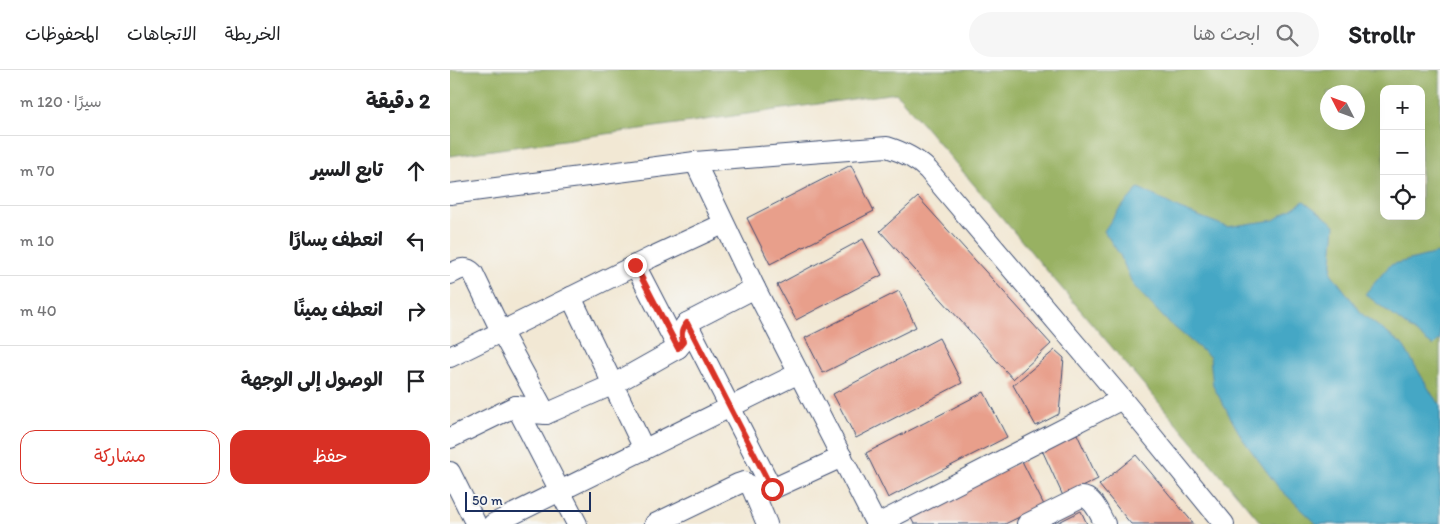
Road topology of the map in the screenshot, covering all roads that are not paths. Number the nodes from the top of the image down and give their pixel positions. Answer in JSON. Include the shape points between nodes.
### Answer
{"nodes":[{"id":1,"x":695,"y":162,"type":"junction"},
{"id":2,"x":450,"y":194,"type":"edge"},
{"id":3,"x":724,"y":224,"type":"junction"},
{"id":4,"x":635,"y":265,"type":"junction"},
{"id":5,"x":450,"y":274,"type":"edge"},
{"id":6,"x":755,"y":288,"type":"junction"},
{"id":7,"x":571,"y":297,"type":"junction"},
{"id":8,"x":687,"y":323,"type":"junction"},
{"id":9,"x":501,"y":331,"type":"junction"},
{"id":10,"x":678,"y":348,"type":"junction"},
{"id":11,"x":450,"y":357,"type":"edge"},
{"id":12,"x":799,"y":373,"type":"junction"},
{"id":13,"x":614,"y":384,"type":"junction"},
{"id":14,"x":1122,"y":399,"type":"junction"},
{"id":15,"x":516,"y":406,"type":"junction"},
{"id":16,"x":730,"y":407,"type":"junction"},
{"id":17,"x":546,"y":414,"type":"junction"},
{"id":18,"x":450,"y":438,"type":"edge"},
{"id":19,"x":644,"y":449,"type":"junction"},
{"id":20,"x":842,"y":457,"type":"junction"},
{"id":21,"x":450,"y":472,"type":"edge"},
{"id":22,"x":750,"y":486,"type":"junction"},
{"id":23,"x":772,"y":489,"type":"junction"},
{"id":24,"x":560,"y":490,"type":"junction"},
{"id":25,"x":678,"y":519,"type":"edge"},
{"id":26,"x":476,"y":524,"type":"edge"},
{"id":27,"x":493,"y":524,"type":"edge"},
{"id":28,"x":577,"y":524,"type":"edge"},
{"id":29,"x":655,"y":524,"type":"edge"},
{"id":30,"x":767,"y":524,"type":"edge"},
{"id":31,"x":877,"y":524,"type":"edge"},
{"id":32,"x":1026,"y":524,"type":"edge"},
{"id":33,"x":1105,"y":524,"type":"edge"},
{"id":34,"x":1224,"y":524,"type":"edge"}],
"edges":[{"from":1,"to":2,"type":"street"},
{"from":1,"to":3,"type":"street"},
{"from":1,"to":14,"type":"street","via":[[887,146],[918,160]]},
{"from":3,"to":4,"type":"street"},
{"from":3,"to":6,"type":"street"},
{"from":4,"to":7,"type":"street"},
{"from":4,"to":10,"type":"street"},
{"from":5,"to":9,"type":"street","via":[[464,268],[473,273]]},
{"from":6,"to":8,"type":"street"},
{"from":6,"to":12,"type":"street"},
{"from":7,"to":9,"type":"street"},
{"from":7,"to":13,"type":"street"},
{"from":8,"to":10,"type":"street","via":[[682,328],[683,342]]},
{"from":8,"to":16,"type":"street"},
{"from":9,"to":11,"type":"street"},
{"from":9,"to":17,"type":"street"},
{"from":10,"to":13,"type":"street"},
{"from":12,"to":16,"type":"street"},
{"from":12,"to":20,"type":"street"},
{"from":13,"to":17,"type":"street"},
{"from":13,"to":19,"type":"street"},
{"from":14,"to":31,"type":"street"},
{"from":14,"to":34,"type":"street"},
{"from":15,"to":17,"type":"street","via":[[525,406],[532,413]]},
{"from":15,"to":18,"type":"street"},
{"from":15,"to":24,"type":"street"},
{"from":16,"to":19,"type":"street"},
{"from":16,"to":23,"type":"street"},
{"from":19,"to":24,"type":"street"},
{"from":20,"to":23,"type":"street"},
{"from":20,"to":31,"type":"street"},
{"from":21,"to":26,"type":"street"},
{"from":22,"to":23,"type":"street","via":[[761,492]]},
{"from":22,"to":25,"type":"street","via":[[744,482],[738,484]]},
{"from":22,"to":30,"type":"street"},
{"from":24,"to":27,"type":"street"},
{"from":24,"to":28,"type":"street"},
{"from":25,"to":29,"type":"street"},
{"from":32,"to":33,"type":"street","via":[[1081,497],[1092,502]]}]}
